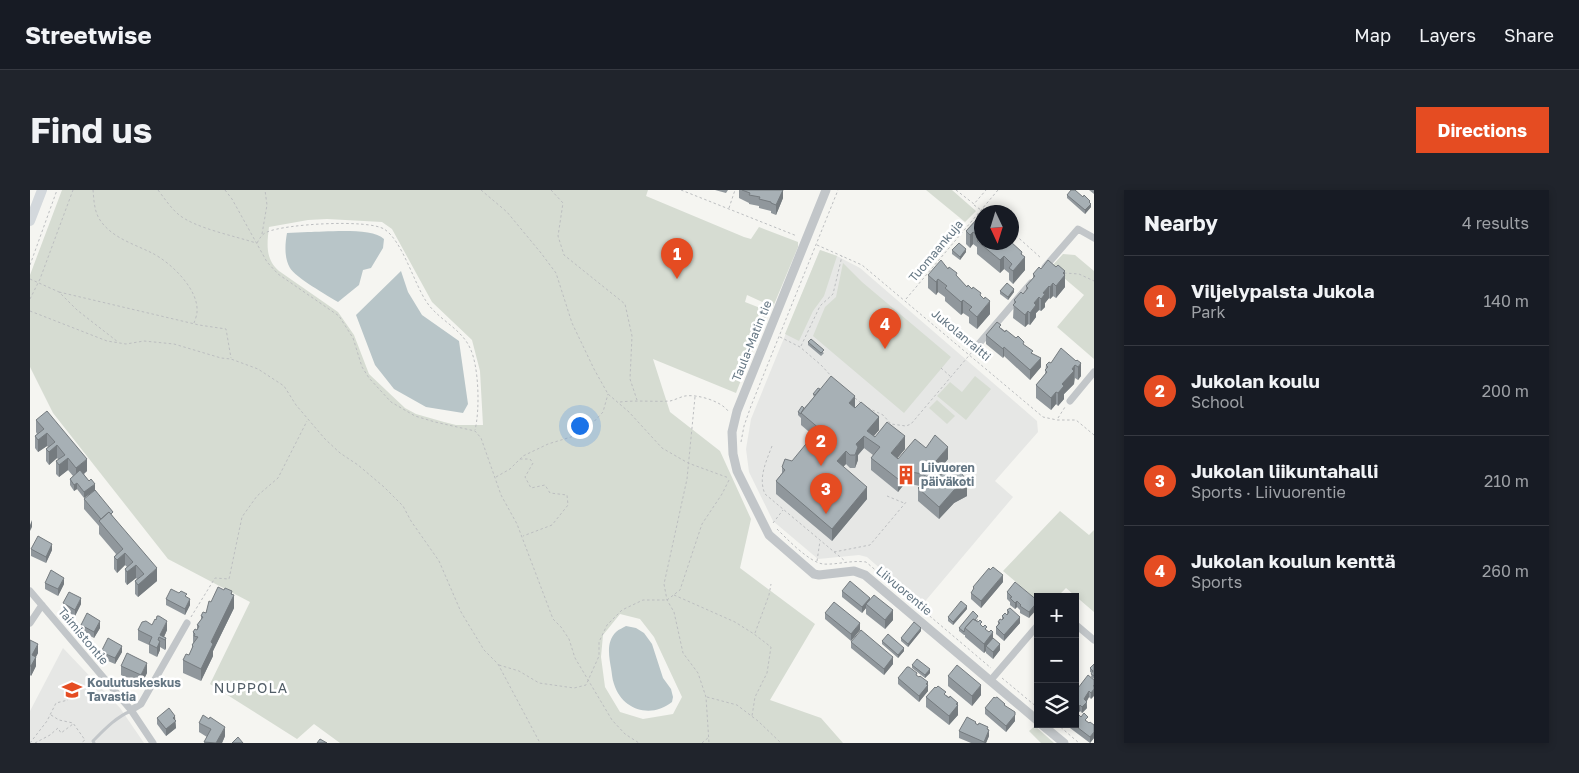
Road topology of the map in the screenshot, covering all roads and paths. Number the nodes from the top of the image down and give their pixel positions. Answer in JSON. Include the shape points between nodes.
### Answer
{"nodes":[{"id":1,"x":42,"y":190,"type":"edge"},
{"id":2,"x":57,"y":190,"type":"edge"},
{"id":3,"x":73,"y":190,"type":"edge"},
{"id":4,"x":94,"y":190,"type":"edge"},
{"id":5,"x":158,"y":190,"type":"edge"},
{"id":6,"x":225,"y":190,"type":"edge"},
{"id":7,"x":265,"y":190,"type":"edge"},
{"id":8,"x":481,"y":190,"type":"edge"},
{"id":9,"x":551,"y":190,"type":"edge"},
{"id":10,"x":681,"y":190,"type":"edge"},
{"id":11,"x":735,"y":190,"type":"edge"},
{"id":12,"x":826,"y":190,"type":"edge"},
{"id":13,"x":838,"y":190,"type":"edge"},
{"id":14,"x":956,"y":190,"type":"edge"},
{"id":15,"x":986,"y":190,"type":"edge"},
{"id":16,"x":998,"y":190,"type":"edge"},
{"id":17,"x":974,"y":204,"type":"joint"},
{"id":18,"x":986,"y":205,"type":"edge"},
{"id":19,"x":728,"y":209,"type":"junction"},
{"id":20,"x":974,"y":218,"type":"edge"},
{"id":21,"x":30,"y":221,"type":"edge"},
{"id":22,"x":262,"y":235,"type":"junction"},
{"id":23,"x":801,"y":238,"type":"dead end"},
{"id":24,"x":1019,"y":238,"type":"edge"},
{"id":25,"x":1094,"y":238,"type":"edge"},
{"id":26,"x":257,"y":244,"type":"junction"},
{"id":27,"x":816,"y":244,"type":"junction"},
{"id":28,"x":842,"y":255,"type":"junction"},
{"id":29,"x":1048,"y":264,"type":"junction"},
{"id":30,"x":30,"y":265,"type":"edge"},
{"id":31,"x":1041,"y":271,"type":"edge"},
{"id":32,"x":1062,"y":272,"type":"edge"},
{"id":33,"x":30,"y":279,"type":"edge"},
{"id":34,"x":1035,"y":279,"type":"edge"},
{"id":35,"x":1094,"y":281,"type":"edge"},
{"id":36,"x":38,"y":282,"type":"junction"},
{"id":37,"x":59,"y":292,"type":"junction"},
{"id":38,"x":30,"y":299,"type":"edge"},
{"id":39,"x":906,"y":300,"type":"junction"},
{"id":40,"x":30,"y":312,"type":"edge"},
{"id":41,"x":194,"y":324,"type":"junction"},
{"id":42,"x":779,"y":337,"type":"junction"},
{"id":43,"x":119,"y":343,"type":"junction"},
{"id":44,"x":978,"y":346,"type":"dead end"},
{"id":45,"x":800,"y":347,"type":"junction"},
{"id":46,"x":970,"y":354,"type":"junction"},
{"id":47,"x":231,"y":359,"type":"junction"},
{"id":48,"x":941,"y":368,"type":"dead end"},
{"id":49,"x":1094,"y":372,"type":"edge"},
{"id":50,"x":950,"y":376,"type":"junction"},
{"id":51,"x":838,"y":383,"type":"edge"},
{"id":52,"x":608,"y":394,"type":"junction"},
{"id":53,"x":851,"y":395,"type":"edge"},
{"id":54,"x":695,"y":397,"type":"junction"},
{"id":55,"x":637,"y":400,"type":"junction"},
{"id":56,"x":1070,"y":401,"type":"joint"},
{"id":57,"x":618,"y":402,"type":"junction"},
{"id":58,"x":735,"y":419,"type":"junction"},
{"id":59,"x":307,"y":420,"type":"junction"},
{"id":60,"x":1057,"y":420,"type":"junction"},
{"id":61,"x":475,"y":431,"type":"junction"},
{"id":62,"x":1094,"y":435,"type":"edge"},
{"id":63,"x":742,"y":441,"type":"dead end"},
{"id":64,"x":772,"y":446,"type":"dead end"},
{"id":65,"x":520,"y":459,"type":"junction"},
{"id":66,"x":688,"y":463,"type":"junction"},
{"id":67,"x":737,"y":471,"type":"junction"},
{"id":68,"x":495,"y":477,"type":"junction"},
{"id":69,"x":729,"y":478,"type":"junction"},
{"id":70,"x":887,"y":496,"type":"dead end"},
{"id":71,"x":907,"y":501,"type":"dead end"},
{"id":72,"x":754,"y":504,"type":"joint"},
{"id":73,"x":904,"y":504,"type":"junction"},
{"id":74,"x":783,"y":510,"type":"junction"},
{"id":75,"x":522,"y":536,"type":"junction"},
{"id":76,"x":820,"y":540,"type":"junction"},
{"id":77,"x":834,"y":552,"type":"junction"},
{"id":78,"x":846,"y":561,"type":"junction"},
{"id":79,"x":816,"y":562,"type":"junction"},
{"id":80,"x":771,"y":584,"type":"dead end"},
{"id":81,"x":30,"y":592,"type":"edge"},
{"id":82,"x":673,"y":595,"type":"junction"},
{"id":83,"x":666,"y":600,"type":"junction"},
{"id":84,"x":42,"y":605,"type":"junction"},
{"id":85,"x":30,"y":623,"type":"edge"},
{"id":86,"x":187,"y":624,"type":"joint"},
{"id":87,"x":1079,"y":627,"type":"edge"},
{"id":88,"x":1034,"y":629,"type":"edge"},
{"id":89,"x":754,"y":634,"type":"junction"},
{"id":90,"x":1094,"y":640,"type":"edge"},
{"id":91,"x":498,"y":664,"type":"junction"},
{"id":92,"x":997,"y":673,"type":"junction"},
{"id":93,"x":589,"y":680,"type":"junction"},
{"id":94,"x":990,"y":681,"type":"junction"},
{"id":95,"x":706,"y":697,"type":"junction"},
{"id":96,"x":68,"y":700,"type":"dead end"},
{"id":97,"x":1034,"y":705,"type":"edge"},
{"id":98,"x":131,"y":710,"type":"junction"},
{"id":99,"x":50,"y":714,"type":"junction"},
{"id":100,"x":752,"y":716,"type":"junction"},
{"id":101,"x":1034,"y":718,"type":"edge"},
{"id":102,"x":73,"y":724,"type":"junction"},
{"id":103,"x":1046,"y":728,"type":"edge"},
{"id":104,"x":1061,"y":728,"type":"edge"},
{"id":105,"x":709,"y":737,"type":"junction"},
{"id":106,"x":30,"y":743,"type":"edge"},
{"id":107,"x":36,"y":743,"type":"edge"},
{"id":108,"x":80,"y":743,"type":"edge"},
{"id":109,"x":94,"y":743,"type":"edge"},
{"id":110,"x":153,"y":743,"type":"edge"},
{"id":111,"x":540,"y":743,"type":"edge"},
{"id":112,"x":639,"y":743,"type":"edge"},
{"id":113,"x":702,"y":743,"type":"edge"},
{"id":114,"x":709,"y":743,"type":"edge"},
{"id":115,"x":781,"y":743,"type":"edge"},
{"id":116,"x":1064,"y":743,"type":"edge"},
{"id":117,"x":1078,"y":743,"type":"edge"}],
"edges":[{"from":1,"to":21,"type":"main road"},
{"from":2,"to":30,"type":"path"},
{"from":3,"to":36,"type":"path"},
{"from":4,"to":41,"type":"path","via":[[94,205],[100,220],[111,232],[166,262],[194,294],[197,311]]},
{"from":5,"to":26,"type":"path","via":[[180,216]]},
{"from":6,"to":26,"type":"path"},
{"from":7,"to":22,"type":"path","via":[[267,205]]},
{"from":8,"to":52,"type":"path","via":[[507,212],[556,273],[572,323]]},
{"from":9,"to":55,"type":"path","via":[[562,204],[558,236],[564,255],[625,304],[632,336],[630,380]]},
{"from":10,"to":19,"type":"path"},
{"from":11,"to":19,"type":"path"},
{"from":12,"to":58,"type":"street","name":"Taula-Matin tie"},
{"from":13,"to":27,"type":"path"},
{"from":14,"to":17,"type":"path"},
{"from":15,"to":17,"type":"path"},
{"from":16,"to":18,"type":"path","name":"Tuomaankuja"},
{"from":19,"to":23,"type":"path"},
{"from":20,"to":39,"type":"path","name":"Tuomaankuja"},
{"from":22,"to":26,"type":"path"},
{"from":22,"to":61,"type":"path","via":[[300,225],[326,224],[384,229],[394,238],[430,307],[466,339],[471,349],[478,397]]},
{"from":24,"to":29,"type":"path"},
{"from":25,"to":29,"type":"street","via":[[1078,229]]},
{"from":26,"to":61,"type":"path","via":[[278,274],[339,316],[353,338],[368,378],[391,402],[415,416]]},
{"from":27,"to":28,"type":"path","name":"Jukolanraitti"},
{"from":27,"to":42,"type":"path"},
{"from":28,"to":39,"type":"path","name":"Jukolanraitti","via":[[862,265]]},
{"from":28,"to":45,"type":"path","via":[[833,294],[820,306]]},
{"from":29,"to":31,"type":"street"},
{"from":32,"to":35,"type":"path","via":[[1079,274]]},
{"from":33,"to":36,"type":"path"},
{"from":34,"to":44,"type":"street"},
{"from":36,"to":37,"type":"path"},
{"from":36,"to":38,"type":"path"},
{"from":37,"to":41,"type":"path"},
{"from":37,"to":43,"type":"path"},
{"from":39,"to":46,"type":"path","name":"Jukolanraitti"},
{"from":40,"to":43,"type":"path"},
{"from":41,"to":47,"type":"path","via":[[226,329]]},
{"from":42,"to":45,"type":"path"},
{"from":42,"to":63,"type":"path","via":[[751,406]]},
{"from":43,"to":47,"type":"path","via":[[174,344]]},
{"from":45,"to":51,"type":"path"},
{"from":46,"to":50,"type":"path"},
{"from":46,"to":60,"type":"path","name":"Jukolanraitti","via":[[1043,417]]},
{"from":47,"to":59,"type":"path","via":[[258,369],[284,386]]},
{"from":48,"to":50,"type":"path"},
{"from":49,"to":56,"type":"street"},
{"from":50,"to":53,"type":"path","via":[[906,426],[891,424],[883,415]]},
{"from":52,"to":57,"type":"path"},
{"from":52,"to":65,"type":"path","via":[[603,412],[587,429]]},
{"from":54,"to":55,"type":"path","via":[[671,401]]},
{"from":54,"to":58,"type":"path","via":[[711,399],[726,407]]},
{"from":54,"to":66,"type":"path"},
{"from":55,"to":57,"type":"path"},
{"from":56,"to":60,"type":"path"},
{"from":57,"to":66,"type":"path","via":[[662,448]]},
{"from":58,"to":67,"type":"street","name":"Taula-Matin tie","via":[[732,440]]},
{"from":59,"to":86,"type":"path","via":[[278,478],[256,496],[242,517],[229,579],[215,578]]},
{"from":59,"to":91,"type":"path","via":[[340,453],[378,481],[403,506],[439,561],[461,612],[484,650]]},
{"from":60,"to":62,"type":"path","name":"Jukolanraitti","via":[[1076,420]]},
{"from":61,"to":68,"type":"path","via":[[481,438]]},
{"from":64,"to":74,"type":"path","via":[[762,472],[762,488],[764,494]]},
{"from":65,"to":68,"type":"path"},
{"from":65,"to":75,"type":"path","via":[[530,459],[533,463],[525,477],[531,488],[545,485],[550,493],[567,495],[568,506],[552,525]]},
{"from":66,"to":69,"type":"path"},
{"from":66,"to":83,"type":"path","via":[[664,584]]},
{"from":67,"to":69,"type":"path"},
{"from":67,"to":72,"type":"street","name":"Taula-Matin tie"},
{"from":68,"to":75,"type":"path"},
{"from":69,"to":82,"type":"path","via":[[702,524],[680,590]]},
{"from":70,"to":73,"type":"path"},
{"from":71,"to":73,"type":"path"},
{"from":72,"to":94,"type":"street","name":"Liivuorentie","via":[[769,535],[814,574],[854,571],[866,575]]},
{"from":73,"to":77,"type":"path","via":[[870,545]]},
{"from":74,"to":76,"type":"path"},
{"from":74,"to":79,"type":"path","via":[[772,524]]},
{"from":75,"to":93,"type":"path","via":[[553,619],[569,639],[575,658]]},
{"from":76,"to":77,"type":"path"},
{"from":76,"to":79,"type":"path"},
{"from":77,"to":78,"type":"path"},
{"from":78,"to":79,"type":"path"},
{"from":78,"to":92,"type":"path","via":[[866,562]]},
{"from":80,"to":89,"type":"path"},
{"from":81,"to":84,"type":"street","name":"Taimistontie"},
{"from":82,"to":83,"type":"path"},
{"from":82,"to":89,"type":"path","via":[[735,622]]},
{"from":83,"to":93,"type":"path","via":[[643,600],[622,610],[607,625]]},
{"from":83,"to":95,"type":"path","via":[[674,612],[683,653],[698,674]]},
{"from":84,"to":85,"type":"street"},
{"from":84,"to":98,"type":"street","name":"Taimistontie"},
{"from":86,"to":98,"type":"street","via":[[141,704]]},
{"from":87,"to":90,"type":"street"},
{"from":88,"to":92,"type":"street"},
{"from":89,"to":100,"type":"path","via":[[770,647],[767,674],[755,697]]},
{"from":91,"to":93,"type":"path","via":[[539,683],[574,688],[586,685]]},
{"from":91,"to":111,"type":"path"},
{"from":92,"to":94,"type":"street"},
{"from":92,"to":97,"type":"path"},
{"from":93,"to":112,"type":"path","via":[[612,720]]},
{"from":94,"to":101,"type":"street","name":"Liivuorentie"},
{"from":95,"to":100,"type":"path","via":[[737,705]]},
{"from":95,"to":105,"type":"path"},
{"from":96,"to":99,"type":"path","via":[[57,702]]},
{"from":98,"to":109,"type":"lane"},
{"from":98,"to":110,"type":"street","name":"Taimistontie"},
{"from":99,"to":102,"type":"path"},
{"from":99,"to":106,"type":"path"},
{"from":100,"to":115,"type":"path"},
{"from":102,"to":107,"type":"path","via":[[62,732],[58,728]]},
{"from":102,"to":108,"type":"path","via":[[85,740]]},
{"from":103,"to":116,"type":"street"},
{"from":104,"to":117,"type":"path"},
{"from":105,"to":113,"type":"path"},
{"from":105,"to":114,"type":"path"}]}
